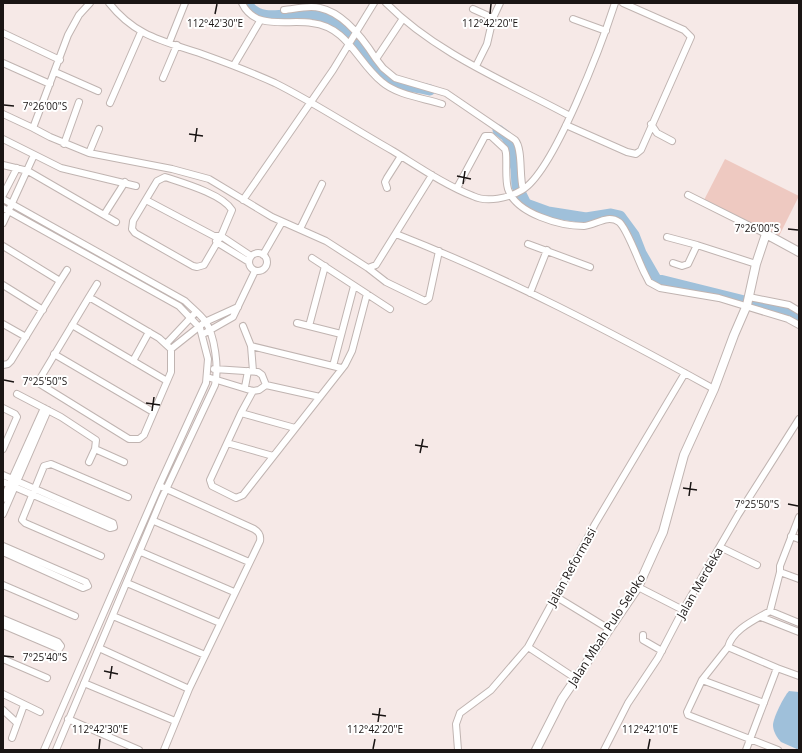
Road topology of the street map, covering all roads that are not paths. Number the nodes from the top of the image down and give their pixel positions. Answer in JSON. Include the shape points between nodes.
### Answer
{"nodes":[{"id":1,"x":90,"y":3,"type":"edge"},
{"id":2,"x":109,"y":3,"type":"edge"},
{"id":3,"x":185,"y":3,"type":"edge"},
{"id":4,"x":242,"y":3,"type":"edge"},
{"id":5,"x":374,"y":3,"type":"edge"},
{"id":6,"x":386,"y":3,"type":"edge"},
{"id":7,"x":500,"y":3,"type":"edge"},
{"id":8,"x":615,"y":3,"type":"edge"},
{"id":9,"x":623,"y":3,"type":"edge"},
{"id":10,"x":473,"y":9,"type":"dead end"},
{"id":11,"x":284,"y":10,"type":"dead end"},
{"id":12,"x":493,"y":18,"type":"junction"},
{"id":13,"x":573,"y":18,"type":"dead end"},
{"id":14,"x":402,"y":20,"type":"junction"},
{"id":15,"x":260,"y":21,"type":"junction"},
{"id":16,"x":606,"y":31,"type":"junction"},
{"id":17,"x":141,"y":32,"type":"junction"},
{"id":18,"x":3,"y":33,"type":"edge"},
{"id":19,"x":353,"y":38,"type":"junction"},
{"id":20,"x":170,"y":43,"type":"junction"},
{"id":21,"x":177,"y":45,"type":"junction"},
{"id":22,"x":376,"y":59,"type":"junction"},
{"id":23,"x":60,"y":60,"type":"junction"},
{"id":24,"x":3,"y":63,"type":"edge"},
{"id":25,"x":234,"y":66,"type":"junction"},
{"id":26,"x":476,"y":66,"type":"junction"},
{"id":27,"x":55,"y":72,"type":"junction"},
{"id":28,"x":163,"y":78,"type":"dead end"},
{"id":29,"x":50,"y":84,"type":"junction"},
{"id":30,"x":98,"y":91,"type":"dead end"},
{"id":31,"x":79,"y":102,"type":"dead end"},
{"id":32,"x":310,"y":103,"type":"junction"},
{"id":33,"x":110,"y":104,"type":"dead end"},
{"id":34,"x":442,"y":104,"type":"dead end"},
{"id":35,"x":3,"y":114,"type":"edge"},
{"id":36,"x":570,"y":116,"type":"junction"},
{"id":37,"x":651,"y":124,"type":"junction"},
{"id":38,"x":566,"y":125,"type":"junction"},
{"id":39,"x":33,"y":128,"type":"junction"},
{"id":40,"x":99,"y":129,"type":"dead end"},
{"id":41,"x":3,"y":139,"type":"edge"},
{"id":42,"x":672,"y":141,"type":"dead end"},
{"id":43,"x":64,"y":144,"type":"junction"},
{"id":44,"x":89,"y":153,"type":"junction"},
{"id":45,"x":34,"y":155,"type":"junction"},
{"id":46,"x":401,"y":156,"type":"junction"},
{"id":47,"x":3,"y":165,"type":"edge"},
{"id":48,"x":17,"y":168,"type":"junction"},
{"id":49,"x":28,"y":171,"type":"junction"},
{"id":50,"x":432,"y":175,"type":"junction"},
{"id":51,"x":125,"y":182,"type":"junction"},
{"id":52,"x":322,"y":184,"type":"dead end"},
{"id":53,"x":136,"y":186,"type":"dead end"},
{"id":54,"x":387,"y":188,"type":"dead end"},
{"id":55,"x":457,"y":188,"type":"junction"},
{"id":56,"x":522,"y":190,"type":"junction"},
{"id":57,"x":512,"y":194,"type":"junction"},
{"id":58,"x":3,"y":195,"type":"edge"},
{"id":59,"x":688,"y":195,"type":"dead end"},
{"id":60,"x":3,"y":199,"type":"edge"},
{"id":61,"x":146,"y":200,"type":"junction"},
{"id":62,"x":243,"y":200,"type":"junction"},
{"id":63,"x":13,"y":203,"type":"junction"},
{"id":64,"x":6,"y":209,"type":"edge"},
{"id":65,"x":104,"y":215,"type":"junction"},
{"id":66,"x":116,"y":222,"type":"dead end"},
{"id":67,"x":282,"y":222,"type":"junction"},
{"id":68,"x":3,"y":223,"type":"edge"},
{"id":69,"x":300,"y":229,"type":"junction"},
{"id":70,"x":396,"y":234,"type":"junction"},
{"id":71,"x":766,"y":234,"type":"junction"},
{"id":72,"x":214,"y":236,"type":"junction"},
{"id":73,"x":221,"y":236,"type":"junction"},
{"id":74,"x":667,"y":236,"type":"dead end"},
{"id":75,"x":218,"y":243,"type":"junction"},
{"id":76,"x":528,"y":244,"type":"dead end"},
{"id":77,"x":697,"y":245,"type":"junction"},
{"id":78,"x":3,"y":246,"type":"edge"},
{"id":79,"x":547,"y":250,"type":"junction"},
{"id":80,"x":439,"y":251,"type":"junction"},
{"id":81,"x":98,"y":252,"type":"junction"},
{"id":82,"x":799,"y":252,"type":"edge"},
{"id":83,"x":263,"y":255,"type":"junction"},
{"id":84,"x":94,"y":258,"type":"junction"},
{"id":85,"x":312,"y":258,"type":"dead end"},
{"id":86,"x":250,"y":259,"type":"junction"},
{"id":87,"x":673,"y":263,"type":"dead end"},
{"id":88,"x":756,"y":264,"type":"junction"},
{"id":89,"x":325,"y":266,"type":"junction"},
{"id":90,"x":590,"y":267,"type":"dead end"},
{"id":91,"x":368,"y":268,"type":"junction"},
{"id":92,"x":67,"y":270,"type":"dead end"},
{"id":93,"x":255,"y":271,"type":"junction"},
{"id":94,"x":60,"y":281,"type":"junction"},
{"id":95,"x":97,"y":284,"type":"dead end"},
{"id":96,"x":3,"y":285,"type":"edge"},
{"id":97,"x":354,"y":286,"type":"junction"},
{"id":98,"x":530,"y":293,"type":"junction"},
{"id":99,"x":366,"y":294,"type":"junction"},
{"id":100,"x":89,"y":297,"type":"junction"},
{"id":101,"x":748,"y":302,"type":"junction"},
{"id":102,"x":238,"y":307,"type":"junction"},
{"id":103,"x":390,"y":309,"type":"dead end"},
{"id":104,"x":43,"y":310,"type":"junction"},
{"id":105,"x":799,"y":311,"type":"edge"},
{"id":106,"x":196,"y":312,"type":"junction"},
{"id":107,"x":191,"y":319,"type":"junction"},
{"id":108,"x":205,"y":322,"type":"junction"},
{"id":109,"x":297,"y":323,"type":"dead end"},
{"id":110,"x":3,"y":324,"type":"edge"},
{"id":111,"x":72,"y":325,"type":"junction"},
{"id":112,"x":799,"y":325,"type":"edge"},
{"id":113,"x":243,"y":326,"type":"dead end"},
{"id":114,"x":309,"y":326,"type":"junction"},
{"id":115,"x":200,"y":328,"type":"junction"},
{"id":116,"x":150,"y":332,"type":"junction"},
{"id":117,"x":209,"y":332,"type":"junction"},
{"id":118,"x":202,"y":334,"type":"junction"},
{"id":119,"x":341,"y":334,"type":"junction"},
{"id":120,"x":26,"y":338,"type":"junction"},
{"id":121,"x":166,"y":344,"type":"junction"},
{"id":122,"x":251,"y":346,"type":"junction"},
{"id":123,"x":171,"y":350,"type":"junction"},
{"id":124,"x":54,"y":354,"type":"junction"},
{"id":125,"x":133,"y":361,"type":"junction"},
{"id":126,"x":3,"y":365,"type":"edge"},
{"id":127,"x":333,"y":366,"type":"junction"},
{"id":128,"x":341,"y":368,"type":"junction"},
{"id":129,"x":217,"y":369,"type":"junction"},
{"id":130,"x":208,"y":370,"type":"junction"},
{"id":131,"x":250,"y":371,"type":"junction"},
{"id":132,"x":686,"y":374,"type":"junction"},
{"id":133,"x":207,"y":377,"type":"junction"},
{"id":134,"x":216,"y":379,"type":"junction"},
{"id":135,"x":167,"y":381,"type":"junction"},
{"id":136,"x":266,"y":385,"type":"junction"},
{"id":137,"x":245,"y":388,"type":"junction"},
{"id":138,"x":714,"y":389,"type":"junction"},
{"id":139,"x":253,"y":391,"type":"junction"},
{"id":140,"x":17,"y":394,"type":"dead end"},
{"id":141,"x":320,"y":397,"type":"junction"},
{"id":142,"x":3,"y":408,"type":"edge"},
{"id":143,"x":46,"y":409,"type":"junction"},
{"id":144,"x":153,"y":412,"type":"junction"},
{"id":145,"x":241,"y":413,"type":"junction"},
{"id":146,"x":799,"y":419,"type":"edge"},
{"id":147,"x":188,"y":423,"type":"junction"},
{"id":148,"x":196,"y":427,"type":"junction"},
{"id":149,"x":295,"y":428,"type":"junction"},
{"id":150,"x":227,"y":443,"type":"junction"},
{"id":151,"x":4,"y":444,"type":"edge"},
{"id":152,"x":95,"y":449,"type":"junction"},
{"id":153,"x":273,"y":456,"type":"junction"},
{"id":154,"x":89,"y":462,"type":"dead end"},
{"id":155,"x":124,"y":462,"type":"dead end"},
{"id":156,"x":170,"y":462,"type":"junction"},
{"id":157,"x":177,"y":465,"type":"junction"},
{"id":158,"x":3,"y":475,"type":"edge"},
{"id":159,"x":11,"y":482,"type":"edge"},
{"id":160,"x":159,"y":486,"type":"junction"},
{"id":161,"x":166,"y":489,"type":"junction"},
{"id":162,"x":33,"y":492,"type":"junction"},
{"id":163,"x":155,"y":495,"type":"junction"},
{"id":164,"x":128,"y":497,"type":"dead end"},
{"id":165,"x":162,"y":498,"type":"junction"},
{"id":166,"x":3,"y":499,"type":"edge"},
{"id":167,"x":80,"y":512,"type":"junction"},
{"id":168,"x":3,"y":514,"type":"edge"},
{"id":169,"x":799,"y":517,"type":"edge"},
{"id":170,"x":154,"y":521,"type":"junction"},
{"id":171,"x":791,"y":536,"type":"junction"},
{"id":172,"x":799,"y":539,"type":"edge"},
{"id":173,"x":3,"y":546,"type":"edge"},
{"id":174,"x":720,"y":547,"type":"junction"},
{"id":175,"x":3,"y":552,"type":"edge"},
{"id":176,"x":141,"y":552,"type":"junction"},
{"id":177,"x":101,"y":556,"type":"dead end"},
{"id":178,"x":249,"y":562,"type":"junction"},
{"id":179,"x":757,"y":565,"type":"dead end"},
{"id":180,"x":42,"y":567,"type":"junction"},
{"id":181,"x":780,"y":572,"type":"junction"},
{"id":182,"x":799,"y":580,"type":"edge"},
{"id":183,"x":127,"y":583,"type":"junction"},
{"id":184,"x":3,"y":585,"type":"edge"},
{"id":185,"x":638,"y":587,"type":"junction"},
{"id":186,"x":114,"y":591,"type":"junction"},
{"id":187,"x":234,"y":592,"type":"junction"},
{"id":188,"x":122,"y":594,"type":"junction"},
{"id":189,"x":555,"y":596,"type":"junction"},
{"id":190,"x":110,"y":600,"type":"junction"},
{"id":191,"x":118,"y":603,"type":"junction"},
{"id":192,"x":683,"y":610,"type":"junction"},
{"id":193,"x":770,"y":611,"type":"junction"},
{"id":194,"x":75,"y":616,"type":"dead end"},
{"id":195,"x":113,"y":616,"type":"junction"},
{"id":196,"x":761,"y":617,"type":"junction"},
{"id":197,"x":3,"y":619,"type":"edge"},
{"id":198,"x":220,"y":623,"type":"junction"},
{"id":199,"x":799,"y":623,"type":"edge"},
{"id":200,"x":3,"y":625,"type":"edge"},
{"id":201,"x":609,"y":629,"type":"junction"},
{"id":202,"x":799,"y":632,"type":"edge"},
{"id":203,"x":28,"y":633,"type":"junction"},
{"id":204,"x":643,"y":635,"type":"dead end"},
{"id":205,"x":528,"y":647,"type":"junction"},
{"id":206,"x":728,"y":647,"type":"junction"},
{"id":207,"x":99,"y":648,"type":"junction"},
{"id":208,"x":662,"y":651,"type":"junction"},
{"id":209,"x":205,"y":655,"type":"junction"},
{"id":210,"x":3,"y":659,"type":"edge"},
{"id":211,"x":83,"y":662,"type":"junction"},
{"id":212,"x":91,"y":665,"type":"junction"},
{"id":213,"x":777,"y":668,"type":"junction"},
{"id":214,"x":799,"y":676,"type":"edge"},
{"id":215,"x":47,"y":678,"type":"dead end"},
{"id":216,"x":575,"y":678,"type":"junction"},
{"id":217,"x":702,"y":680,"type":"junction"},
{"id":218,"x":84,"y":683,"type":"junction"},
{"id":219,"x":189,"y":689,"type":"junction"},
{"id":220,"x":3,"y":694,"type":"edge"},
{"id":221,"x":764,"y":703,"type":"junction"},
{"id":222,"x":24,"y":706,"type":"junction"},
{"id":223,"x":3,"y":710,"type":"edge"},
{"id":224,"x":40,"y":712,"type":"dead end"},
{"id":225,"x":68,"y":719,"type":"junction"},
{"id":226,"x":175,"y":721,"type":"junction"},
{"id":227,"x":16,"y":722,"type":"junction"},
{"id":228,"x":12,"y":738,"type":"dead end"},
{"id":229,"x":750,"y":739,"type":"junction"},
{"id":230,"x":45,"y":748,"type":"edge"},
{"id":231,"x":55,"y":750,"type":"edge"},
{"id":232,"x":139,"y":750,"type":"edge"},
{"id":233,"x":164,"y":750,"type":"edge"},
{"id":234,"x":458,"y":750,"type":"edge"},
{"id":235,"x":536,"y":750,"type":"edge"},
{"id":236,"x":604,"y":750,"type":"edge"},
{"id":237,"x":746,"y":750,"type":"edge"},
{"id":238,"x":778,"y":750,"type":"edge"}],
"edges":[{"from":1,"to":23,"type":"street","via":[[74,24]]},
{"from":2,"to":17,"type":"street"},
{"from":3,"to":20,"type":"street"},
{"from":4,"to":15,"type":"street","via":[[245,11]]},
{"from":5,"to":19,"type":"street"},
{"from":6,"to":14,"type":"street"},
{"from":7,"to":12,"type":"street"},
{"from":8,"to":16,"type":"street"},
{"from":9,"to":37,"type":"street","via":[[684,30],[691,37]]},
{"from":10,"to":12,"type":"street"},
{"from":11,"to":19,"type":"street","via":[[319,8],[334,14]]},
{"from":12,"to":26,"type":"street","via":[[488,40]]},
{"from":13,"to":16,"type":"street"},
{"from":14,"to":22,"type":"street"},
{"from":14,"to":26,"type":"street","via":[[426,38]]},
{"from":15,"to":19,"type":"street","via":[[320,24]]},
{"from":15,"to":25,"type":"street"},
{"from":16,"to":36,"type":"street"},
{"from":17,"to":20,"type":"street"},
{"from":17,"to":33,"type":"street"},
{"from":18,"to":23,"type":"street"},
{"from":19,"to":22,"type":"street"},
{"from":19,"to":32,"type":"street"},
{"from":19,"to":34,"type":"street","via":[[383,83]]},
{"from":20,"to":21,"type":"street"},
{"from":21,"to":25,"type":"street"},
{"from":21,"to":28,"type":"street"},
{"from":22,"to":56,"type":"street","via":[[395,78],[446,93],[515,140],[519,150]]},
{"from":23,"to":27,"type":"street"},
{"from":24,"to":29,"type":"street"},
{"from":25,"to":32,"type":"street","via":[[276,84]]},
{"from":26,"to":36,"type":"street"},
{"from":27,"to":29,"type":"street"},
{"from":27,"to":30,"type":"street"},
{"from":29,"to":39,"type":"street"},
{"from":31,"to":43,"type":"street"},
{"from":32,"to":46,"type":"street"},
{"from":32,"to":62,"type":"street"},
{"from":35,"to":39,"type":"street"},
{"from":36,"to":38,"type":"street"},
{"from":37,"to":38,"type":"street","via":[[641,150],[636,154]]},
{"from":37,"to":42,"type":"street","via":[[657,133]]},
{"from":38,"to":56,"type":"street","via":[[537,176]]},
{"from":39,"to":43,"type":"street"},
{"from":40,"to":44,"type":"street"},
{"from":41,"to":45,"type":"street"},
{"from":43,"to":44,"type":"street"},
{"from":44,"to":62,"type":"street","via":[[202,176]]},
{"from":45,"to":49,"type":"street"},
{"from":45,"to":51,"type":"street","via":[[70,171]]},
{"from":46,"to":50,"type":"street"},
{"from":46,"to":54,"type":"street","via":[[385,182]]},
{"from":47,"to":48,"type":"street"},
{"from":48,"to":49,"type":"street"},
{"from":48,"to":58,"type":"street"},
{"from":49,"to":63,"type":"street"},
{"from":49,"to":65,"type":"street"},
{"from":50,"to":55,"type":"street"},
{"from":50,"to":70,"type":"street"},
{"from":51,"to":53,"type":"street"},
{"from":51,"to":65,"type":"street"},
{"from":52,"to":69,"type":"street"},
{"from":55,"to":57,"type":"street","via":[[483,199]]},
{"from":55,"to":57,"type":"street","via":[[485,136],[488,135],[505,151],[508,187]]},
{"from":56,"to":57,"type":"street"},
{"from":57,"to":101,"type":"street","via":[[526,211],[546,218],[585,226],[604,219],[617,221],[649,282],[653,285],[669,290]]},
{"from":59,"to":71,"type":"street"},
{"from":60,"to":63,"type":"street"},
{"from":61,"to":72,"type":"street"},
{"from":61,"to":73,"type":"street","via":[[160,178],[165,177],[202,190],[227,204],[232,210]]},
{"from":61,"to":75,"type":"street","via":[[131,225],[135,233],[197,267],[204,265]]},
{"from":62,"to":67,"type":"street"},
{"from":63,"to":64,"type":"street"},
{"from":63,"to":81,"type":"street"},
{"from":64,"to":68,"type":"street"},
{"from":64,"to":84,"type":"street"},
{"from":65,"to":66,"type":"street"},
{"from":67,"to":69,"type":"street"},
{"from":67,"to":83,"type":"street"},
{"from":69,"to":91,"type":"street","via":[[326,241]]},
{"from":70,"to":80,"type":"street"},
{"from":70,"to":91,"type":"street","via":[[376,265]]},
{"from":71,"to":82,"type":"street"},
{"from":71,"to":88,"type":"street","name":"Jalan Mbah Pulo Seloko"},
{"from":72,"to":73,"type":"street"},
{"from":72,"to":75,"type":"street"},
{"from":73,"to":75,"type":"street"},
{"from":73,"to":86,"type":"street"},
{"from":74,"to":77,"type":"street"},
{"from":75,"to":86,"type":"street"},
{"from":76,"to":79,"type":"street"},
{"from":77,"to":87,"type":"street","via":[[688,264],[682,266]]},
{"from":77,"to":88,"type":"street"},
{"from":78,"to":94,"type":"street"},
{"from":79,"to":90,"type":"street"},
{"from":79,"to":98,"type":"street"},
{"from":80,"to":91,"type":"street","via":[[429,298],[425,301],[386,282]]},
{"from":80,"to":98,"type":"street"},
{"from":81,"to":84,"type":"street"},
{"from":81,"to":106,"type":"street","via":[[185,301]]},
{"from":83,"to":86,"type":"street","via":[[259,253]]},
{"from":83,"to":93,"type":"street","via":[[267,264],[260,271]]},
{"from":84,"to":107,"type":"street","via":[[179,306]]},
{"from":85,"to":89,"type":"street"},
{"from":86,"to":93,"type":"street"},
{"from":88,"to":101,"type":"street","name":"Jalan Mbah Pulo Seloko"},
{"from":89,"to":97,"type":"street"},
{"from":89,"to":114,"type":"street"},
{"from":92,"to":94,"type":"street"},
{"from":93,"to":102,"type":"street"},
{"from":94,"to":104,"type":"street"},
{"from":95,"to":100,"type":"street"},
{"from":96,"to":104,"type":"street"},
{"from":97,"to":99,"type":"street"},
{"from":97,"to":119,"type":"street"},
{"from":98,"to":132,"type":"street"},
{"from":99,"to":103,"type":"street"},
{"from":99,"to":128,"type":"street","via":[[352,351]]},
{"from":100,"to":111,"type":"street"},
{"from":100,"to":116,"type":"street"},
{"from":101,"to":105,"type":"street","via":[[789,306]]},
{"from":101,"to":112,"type":"street"},
{"from":101,"to":138,"type":"street","name":"Jalan Mbah Pulo Seloko"},
{"from":102,"to":108,"type":"street"},
{"from":102,"to":117,"type":"street","via":[[233,317]]},
{"from":104,"to":120,"type":"street"},
{"from":106,"to":107,"type":"street"},
{"from":106,"to":108,"type":"street"},
{"from":107,"to":115,"type":"street"},
{"from":107,"to":121,"type":"street"},
{"from":108,"to":115,"type":"street"},
{"from":108,"to":117,"type":"street"},
{"from":109,"to":114,"type":"street"},
{"from":110,"to":120,"type":"street"},
{"from":111,"to":124,"type":"street"},
{"from":111,"to":125,"type":"street"},
{"from":113,"to":122,"type":"street"},
{"from":114,"to":119,"type":"street"},
{"from":115,"to":118,"type":"street"},
{"from":115,"to":123,"type":"street"},
{"from":116,"to":121,"type":"street"},
{"from":116,"to":125,"type":"street"},
{"from":117,"to":118,"type":"street"},
{"from":117,"to":129,"type":"street"},
{"from":118,"to":130,"type":"street"},
{"from":119,"to":127,"type":"street"},
{"from":120,"to":126,"type":"street","via":[[8,364]]},
{"from":121,"to":123,"type":"street"},
{"from":122,"to":127,"type":"street"},
{"from":122,"to":131,"type":"street"},
{"from":123,"to":135,"type":"street","via":[[171,372]]},
{"from":124,"to":144,"type":"street"},
{"from":124,"to":144,"type":"street","via":[[41,377],[42,387],[129,439],[140,439],[144,435]]},
{"from":125,"to":135,"type":"street"},
{"from":127,"to":128,"type":"street"},
{"from":128,"to":141,"type":"street"},
{"from":129,"to":130,"type":"street"},
{"from":129,"to":131,"type":"street"},
{"from":129,"to":134,"type":"street"},
{"from":130,"to":133,"type":"street"},
{"from":131,"to":136,"type":"street","via":[[262,375]]},
{"from":131,"to":137,"type":"street"},
{"from":132,"to":138,"type":"street"},
{"from":132,"to":189,"type":"street","name":"Jalan Reformasi","via":[[595,524]]},
{"from":133,"to":134,"type":"street"},
{"from":133,"to":147,"type":"street"},
{"from":134,"to":137,"type":"street"},
{"from":134,"to":148,"type":"street"},
{"from":135,"to":144,"type":"street"},
{"from":136,"to":139,"type":"street"},
{"from":136,"to":141,"type":"street"},
{"from":137,"to":139,"type":"street"},
{"from":138,"to":185,"type":"street","name":"Jalan Mbah Pulo Seloko","via":[[686,449],[663,532]]},
{"from":139,"to":145,"type":"street"},
{"from":140,"to":143,"type":"street"},
{"from":141,"to":149,"type":"street"},
{"from":142,"to":151,"type":"street","via":[[17,415]]},
{"from":143,"to":152,"type":"street","via":[[94,438],[97,443]]},
{"from":143,"to":159,"type":"street"},
{"from":145,"to":149,"type":"street"},
{"from":145,"to":150,"type":"street"},
{"from":146,"to":174,"type":"street","name":"Jalan Merdeka"},
{"from":147,"to":148,"type":"street"},
{"from":147,"to":156,"type":"street"},
{"from":148,"to":157,"type":"street"},
{"from":149,"to":153,"type":"street"},
{"from":150,"to":153,"type":"street"},
{"from":150,"to":153,"type":"street","via":[[210,484],[236,498],[243,495]]},
{"from":152,"to":154,"type":"street"},
{"from":152,"to":155,"type":"street"},
{"from":156,"to":157,"type":"street"},
{"from":156,"to":160,"type":"street"},
{"from":157,"to":161,"type":"street"},
{"from":158,"to":159,"type":"street"},
{"from":159,"to":162,"type":"street"},
{"from":159,"to":166,"type":"street"},
{"from":159,"to":168,"type":"street"},
{"from":160,"to":161,"type":"street"},
{"from":160,"to":163,"type":"street"},
{"from":161,"to":165,"type":"street"},
{"from":161,"to":178,"type":"street","via":[[259,531],[260,541]]},
{"from":162,"to":164,"type":"street","via":[[44,466],[52,464]]},
{"from":162,"to":167,"type":"street"},
{"from":162,"to":177,"type":"street","via":[[22,516],[24,523]]},
{"from":163,"to":165,"type":"street"},
{"from":163,"to":186,"type":"street"},
{"from":165,"to":170,"type":"street"},
{"from":167,"to":167,"type":"street","via":[[113,523],[114,527],[110,528]]},
{"from":169,"to":171,"type":"street"},
{"from":170,"to":176,"type":"street"},
{"from":170,"to":178,"type":"street"},
{"from":171,"to":172,"type":"street"},
{"from":171,"to":181,"type":"street"},
{"from":173,"to":180,"type":"street"},
{"from":174,"to":179,"type":"street"},
{"from":174,"to":192,"type":"street","name":"Jalan Merdeka"},
{"from":175,"to":180,"type":"street"},
{"from":176,"to":183,"type":"street"},
{"from":176,"to":187,"type":"street"},
{"from":178,"to":187,"type":"street"},
{"from":180,"to":180,"type":"street","via":[[86,582],[88,586],[83,588]]},
{"from":181,"to":182,"type":"street"},
{"from":181,"to":193,"type":"street"},
{"from":183,"to":188,"type":"street"},
{"from":183,"to":198,"type":"street"},
{"from":184,"to":194,"type":"street"},
{"from":185,"to":192,"type":"street"},
{"from":185,"to":201,"type":"street","name":"Jalan Mbah Pulo Seloko"},
{"from":186,"to":188,"type":"street"},
{"from":186,"to":190,"type":"street"},
{"from":187,"to":198,"type":"street"},
{"from":188,"to":191,"type":"street"},
{"from":189,"to":201,"type":"street"},
{"from":189,"to":205,"type":"street","name":"Jalan Reformasi"},
{"from":190,"to":191,"type":"street"},
{"from":190,"to":211,"type":"street"},
{"from":191,"to":195,"type":"street"},
{"from":192,"to":208,"type":"street","name":"Jalan Merdeka"},
{"from":193,"to":196,"type":"street"},
{"from":193,"to":199,"type":"street"},
{"from":195,"to":207,"type":"street"},
{"from":195,"to":209,"type":"street"},
{"from":196,"to":202,"type":"street"},
{"from":196,"to":206,"type":"street","via":[[738,631]]},
{"from":197,"to":203,"type":"street"},
{"from":198,"to":209,"type":"street"},
{"from":200,"to":203,"type":"street"},
{"from":201,"to":216,"type":"street","name":"Jalan Mbah Pulo Seloko"},
{"from":203,"to":203,"type":"street","via":[[58,642],[62,646],[59,649]]},
{"from":204,"to":208,"type":"street","via":[[643,640]]},
{"from":205,"to":216,"type":"street"},
{"from":205,"to":234,"type":"street","name":"Jalan Reformasi","via":[[491,690],[460,713],[456,724]]},
{"from":206,"to":213,"type":"street"},
{"from":206,"to":217,"type":"street"},
{"from":207,"to":212,"type":"street"},
{"from":207,"to":219,"type":"street"},
{"from":208,"to":236,"type":"street","name":"Jalan Merdeka","via":[[628,703]]},
{"from":209,"to":219,"type":"street"},
{"from":210,"to":215,"type":"street"},
{"from":211,"to":212,"type":"street"},
{"from":211,"to":230,"type":"street"},
{"from":212,"to":218,"type":"street"},
{"from":213,"to":214,"type":"street"},
{"from":213,"to":221,"type":"street"},
{"from":216,"to":235,"type":"street","name":"Jalan Mbah Pulo Seloko"},
{"from":217,"to":221,"type":"street"},
{"from":217,"to":229,"type":"street","via":[[687,712],[688,715]]},
{"from":218,"to":225,"type":"street"},
{"from":218,"to":226,"type":"street"},
{"from":219,"to":226,"type":"street"},
{"from":220,"to":222,"type":"street"},
{"from":221,"to":229,"type":"street"},
{"from":222,"to":224,"type":"street"},
{"from":222,"to":227,"type":"street"},
{"from":223,"to":227,"type":"street"},
{"from":225,"to":231,"type":"street"},
{"from":225,"to":232,"type":"street"},
{"from":226,"to":233,"type":"street"},
{"from":227,"to":228,"type":"street"},
{"from":229,"to":237,"type":"street"},
{"from":229,"to":238,"type":"street"},
{"from":230,"to":231,"type":"street"}]}
